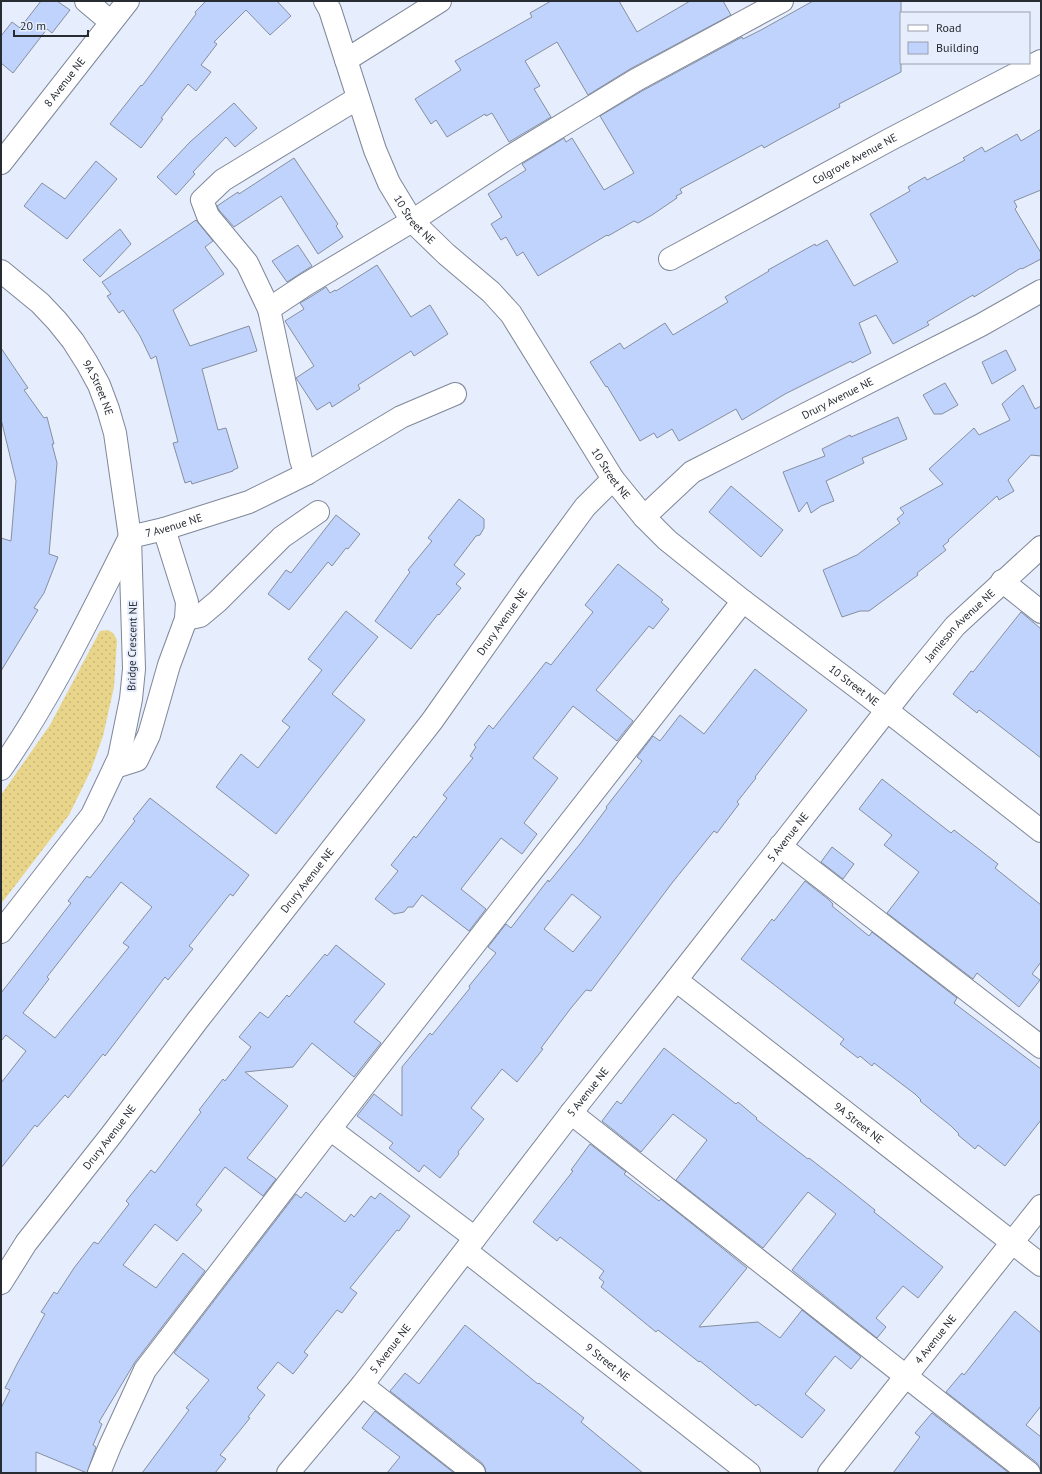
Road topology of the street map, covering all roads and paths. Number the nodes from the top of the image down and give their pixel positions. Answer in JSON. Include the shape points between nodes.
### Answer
{"nodes":[{"id":1,"x":86,"y":1,"type":"edge"},
{"id":2,"x":128,"y":1,"type":"edge"},
{"id":3,"x":325,"y":1,"type":"edge"},
{"id":4,"x":440,"y":1,"type":"edge"},
{"id":5,"x":782,"y":1,"type":"edge"},
{"id":6,"x":111,"y":22,"type":"junction"},
{"id":7,"x":346,"y":60,"type":"junction"},
{"id":8,"x":1041,"y":61,"type":"edge"},
{"id":9,"x":358,"y":98,"type":"junction"},
{"id":10,"x":2,"y":158,"type":"edge"},
{"id":11,"x":412,"y":221,"type":"junction"},
{"id":12,"x":670,"y":259,"type":"dead end"},
{"id":13,"x":1,"y":271,"type":"edge"},
{"id":14,"x":1041,"y":291,"type":"edge"},
{"id":15,"x":269,"y":309,"type":"junction"},
{"id":16,"x":455,"y":394,"type":"dead end"},
{"id":17,"x":306,"y":474,"type":"junction"},
{"id":18,"x":613,"y":479,"type":"junction"},
{"id":19,"x":318,"y":512,"type":"dead end"},
{"id":20,"x":644,"y":517,"type":"junction"},
{"id":21,"x":164,"y":529,"type":"junction"},
{"id":22,"x":130,"y":537,"type":"junction"},
{"id":23,"x":1041,"y":547,"type":"edge"},
{"id":24,"x":1002,"y":581,"type":"junction"},
{"id":25,"x":743,"y":601,"type":"junction"},
{"id":26,"x":1041,"y":612,"type":"edge"},
{"id":27,"x":186,"y":619,"type":"junction"},
{"id":28,"x":886,"y":710,"type":"junction"},
{"id":29,"x":115,"y":767,"type":"junction"},
{"id":30,"x":1,"y":769,"type":"edge"},
{"id":31,"x":1041,"y":831,"type":"edge"},
{"id":32,"x":780,"y":846,"type":"junction"},
{"id":33,"x":1,"y":932,"type":"edge"},
{"id":34,"x":676,"y":980,"type":"junction"},
{"id":35,"x":1041,"y":1047,"type":"edge"},
{"id":36,"x":571,"y":1113,"type":"junction"},
{"id":37,"x":330,"y":1129,"type":"junction"},
{"id":38,"x":1041,"y":1206,"type":"edge"},
{"id":39,"x":1012,"y":1242,"type":"junction"},
{"id":40,"x":470,"y":1244,"type":"junction"},
{"id":41,"x":1041,"y":1265,"type":"edge"},
{"id":42,"x":1,"y":1283,"type":"edge"},
{"id":43,"x":906,"y":1377,"type":"junction"},
{"id":44,"x":362,"y":1385,"type":"junction"},
{"id":45,"x":99,"y":1473,"type":"edge"},
{"id":46,"x":288,"y":1473,"type":"edge"},
{"id":47,"x":474,"y":1473,"type":"edge"},
{"id":48,"x":749,"y":1473,"type":"edge"},
{"id":49,"x":829,"y":1473,"type":"edge"},
{"id":50,"x":1029,"y":1473,"type":"edge"}],
"edges":[{"from":1,"to":6,"type":"street"},
{"from":2,"to":6,"type":"street","name":"8 Avenue NE"},
{"from":3,"to":7,"type":"street","name":"10 Street NE"},
{"from":4,"to":7,"type":"street"},
{"from":5,"to":11,"type":"street","via":[[636,80],[511,156]]},
{"from":6,"to":10,"type":"street","name":"8 Avenue NE"},
{"from":7,"to":9,"type":"street","name":"10 Street NE"},
{"from":8,"to":12,"type":"street","name":"Colgrove Avenue NE"},
{"from":9,"to":11,"type":"street","name":"10 Street NE","via":[[389,183]]},
{"from":9,"to":15,"type":"street","via":[[223,180],[202,200],[208,216],[247,263]]},
{"from":11,"to":15,"type":"street"},
{"from":11,"to":18,"type":"street","name":"10 Street NE","via":[[491,292],[511,314]]},
{"from":13,"to":22,"type":"street","name":"9A Street NE","via":[[40,303],[57,321],[84,357],[99,385],[115,433]]},
{"from":14,"to":20,"type":"street","name":"Drury Avenue NE","via":[[981,325],[692,472]]},
{"from":15,"to":17,"type":"street"},
{"from":16,"to":17,"type":"street","name":"7 Avenue NE","via":[[401,417]]},
{"from":17,"to":21,"type":"street","name":"7 Avenue NE","via":[[249,502]]},
{"from":18,"to":20,"type":"street","name":"10 Street NE"},
{"from":18,"to":42,"type":"street","name":"Drury Avenue NE","via":[[585,508],[432,721],[26,1243]]},
{"from":19,"to":27,"type":"street","via":[[282,537],[218,602],[200,616]]},
{"from":20,"to":25,"type":"street","name":"10 Street NE","via":[[667,540]]},
{"from":21,"to":22,"type":"street","name":"7 Avenue NE"},
{"from":21,"to":27,"type":"street","via":[[187,602]]},
{"from":22,"to":29,"type":"street","name":"Bridge Crescent NE","via":[[134,669],[131,700]]},
{"from":22,"to":30,"type":"street","name":"7 Avenue NE","via":[[51,690]]},
{"from":23,"to":24,"type":"street","name":"Jamieson Avenue NE"},
{"from":24,"to":26,"type":"street"},
{"from":24,"to":28,"type":"street","name":"Jamieson Avenue NE","via":[[955,626]]},
{"from":25,"to":28,"type":"street","name":"10 Street NE"},
{"from":25,"to":37,"type":"street"},
{"from":27,"to":29,"type":"street","via":[[169,665],[150,735],[137,760]]},
{"from":28,"to":31,"type":"street","name":"10 Street NE"},
{"from":28,"to":32,"type":"street","name":"5 Avenue NE"},
{"from":29,"to":33,"type":"street","name":"Bridge Crescent NE","via":[[92,815]]},
{"from":32,"to":34,"type":"street","name":"5 Avenue NE"},
{"from":32,"to":35,"type":"street"},
{"from":34,"to":36,"type":"street","name":"5 Avenue NE"},
{"from":34,"to":39,"type":"street","name":"9A Street NE"},
{"from":36,"to":40,"type":"street","name":"5 Avenue NE"},
{"from":36,"to":43,"type":"street"},
{"from":37,"to":40,"type":"street","name":"9 Street NE"},
{"from":37,"to":45,"type":"street","via":[[145,1370]]},
{"from":38,"to":39,"type":"street","name":"4 Avenue NE"},
{"from":39,"to":41,"type":"street","name":"9A Street NE"},
{"from":39,"to":43,"type":"street","name":"4 Avenue NE"},
{"from":40,"to":44,"type":"street","name":"5 Avenue NE"},
{"from":40,"to":48,"type":"street","name":"9 Street NE"},
{"from":43,"to":49,"type":"street","name":"4 Avenue NE"},
{"from":43,"to":50,"type":"street"},
{"from":44,"to":46,"type":"street","name":"5 Avenue NE"},
{"from":44,"to":47,"type":"street"}]}
